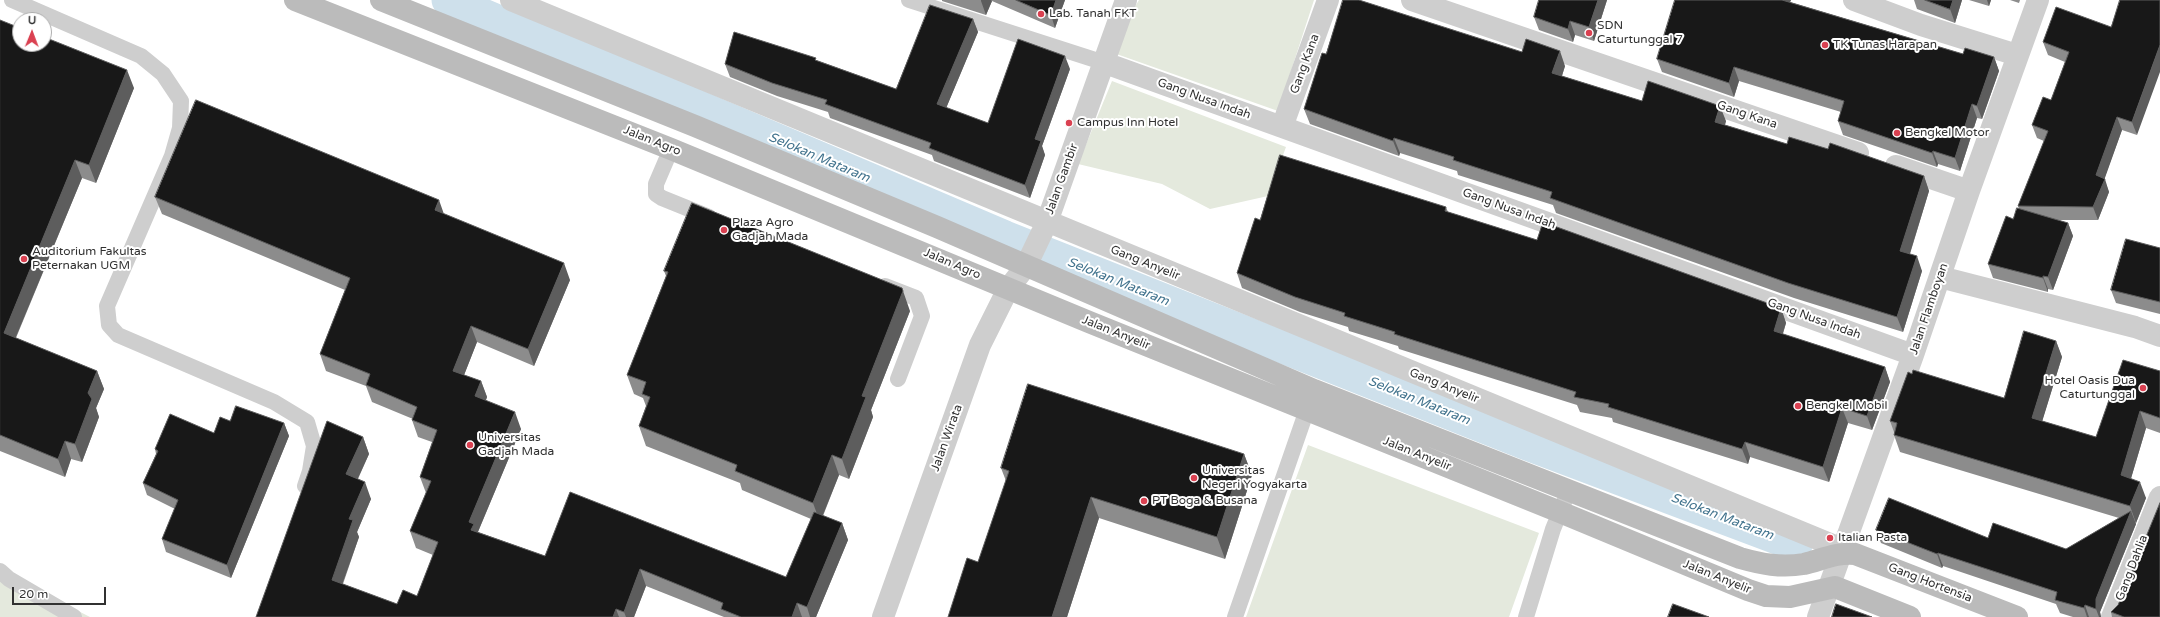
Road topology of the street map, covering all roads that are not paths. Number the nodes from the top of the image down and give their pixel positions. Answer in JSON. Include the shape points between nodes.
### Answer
{"nodes":[{"id":1,"x":12,"y":0,"type":"edge"},
{"id":2,"x":295,"y":0,"type":"edge"},
{"id":3,"x":381,"y":0,"type":"edge"},
{"id":4,"x":511,"y":0,"type":"edge"},
{"id":5,"x":909,"y":0,"type":"edge"},
{"id":6,"x":1126,"y":0,"type":"edge"},
{"id":7,"x":1328,"y":0,"type":"edge"},
{"id":8,"x":1412,"y":0,"type":"edge"},
{"id":9,"x":1854,"y":0,"type":"edge"},
{"id":10,"x":2038,"y":0,"type":"edge"},
{"id":11,"x":2017,"y":55,"type":"junction"},
{"id":12,"x":1105,"y":63,"type":"junction"},
{"id":13,"x":1282,"y":127,"type":"junction"},
{"id":14,"x":671,"y":149,"type":"junction"},
{"id":15,"x":1969,"y":191,"type":"junction"},
{"id":16,"x":720,"y":221,"type":"edge"},
{"id":17,"x":1045,"y":225,"type":"junction"},
{"id":18,"x":1029,"y":261,"type":"junction"},
{"id":19,"x":1940,"y":277,"type":"junction"},
{"id":20,"x":872,"y":281,"type":"edge"},
{"id":21,"x":1008,"y":289,"type":"junction"},
{"id":22,"x":2160,"y":336,"type":"edge"},
{"id":23,"x":1913,"y":355,"type":"junction"},
{"id":24,"x":898,"y":379,"type":"dead end"},
{"id":25,"x":1311,"y":400,"type":"junction"},
{"id":26,"x":1568,"y":490,"type":"junction"},
{"id":27,"x":2160,"y":497,"type":"edge"},
{"id":28,"x":299,"y":500,"type":"edge"},
{"id":29,"x":1560,"y":512,"type":"junction"},
{"id":30,"x":1841,"y":552,"type":"junction"},
{"id":31,"x":0,"y":571,"type":"edge"},
{"id":32,"x":1829,"y":587,"type":"junction"},
{"id":33,"x":74,"y":617,"type":"edge"},
{"id":34,"x":883,"y":617,"type":"edge"},
{"id":35,"x":1235,"y":617,"type":"edge"},
{"id":36,"x":1526,"y":617,"type":"edge"},
{"id":37,"x":1818,"y":617,"type":"edge"},
{"id":38,"x":1910,"y":617,"type":"edge"},
{"id":39,"x":2018,"y":617,"type":"edge"},
{"id":40,"x":2112,"y":617,"type":"edge"}],
"edges":[{"from":1,"to":28,"type":"lane","via":[[142,56],[163,74],[181,101],[180,128],[172,156],[107,306],[109,325],[118,335],[274,402],[307,422],[314,446],[310,471]]},
{"from":2,"to":14,"type":"main road","name":"Jalan Agro"},
{"from":3,"to":18,"type":"main road"},
{"from":4,"to":17,"type":"street","name":"Gang Anyelir"},
{"from":5,"to":12,"type":"lane"},
{"from":6,"to":12,"type":"street","name":"Jalan Gambir"},
{"from":7,"to":13,"type":"street","name":"Gang Kana"},
{"from":8,"to":15,"type":"street","name":"Gang Kana"},
{"from":9,"to":11,"type":"street","via":[[1921,25]]},
{"from":10,"to":11,"type":"street","name":"Jalan Flamboyan"},
{"from":11,"to":15,"type":"street","name":"Jalan Flamboyan"},
{"from":12,"to":13,"type":"street","name":"Gang Nusa Indah"},
{"from":12,"to":17,"type":"street","name":"Jalan Gambir"},
{"from":13,"to":23,"type":"street","name":"Gang Nusa Indah"},
{"from":14,"to":16,"type":"lane","via":[[656,184],[656,194]]},
{"from":14,"to":21,"type":"main road","name":"Jalan Agro"},
{"from":15,"to":19,"type":"street","name":"Jalan Flamboyan"},
{"from":17,"to":18,"type":"street","name":"Jalan Gambir"},
{"from":17,"to":30,"type":"street","name":"Gang Anyelir"},
{"from":18,"to":21,"type":"street","name":"Jalan Wirata"},
{"from":18,"to":25,"type":"main road","name":"Jalan Anyelir"},
{"from":19,"to":22,"type":"street"},
{"from":19,"to":23,"type":"street","name":"Jalan Flamboyan"},
{"from":20,"to":24,"type":"lane","via":[[916,298],[920,307],[922,316]]},
{"from":21,"to":25,"type":"main road","name":"Jalan Anyelir"},
{"from":21,"to":34,"type":"street","name":"Jalan Wirata","via":[[980,345]]},
{"from":23,"to":30,"type":"street","name":"Jalan Flamboyan"},
{"from":25,"to":26,"type":"main road","name":"Jalan Anyelir"},
{"from":25,"to":29,"type":"main road","name":"Jalan Anyelir"},
{"from":25,"to":35,"type":"lane"},
{"from":26,"to":29,"type":"lane"},
{"from":26,"to":30,"type":"main road","name":"Jalan Anyelir","via":[[1740,558],[1764,564],[1804,564]]},
{"from":27,"to":40,"type":"street","name":"Gang Dahlia"},
{"from":29,"to":32,"type":"main road","name":"Jalan Anyelir","via":[[1766,596],[1790,597]]},
{"from":29,"to":36,"type":"lane"},
{"from":30,"to":32,"type":"street","name":"Jalan Flamboyan"},
{"from":30,"to":39,"type":"main road","name":"Gang Hortensia","via":[[1866,558]]},
{"from":31,"to":33,"type":"lane","via":[[8,579]]},
{"from":32,"to":37,"type":"street","name":"Jalan Flamboyan"},
{"from":32,"to":38,"type":"main road","via":[[1843,589]]}]}
